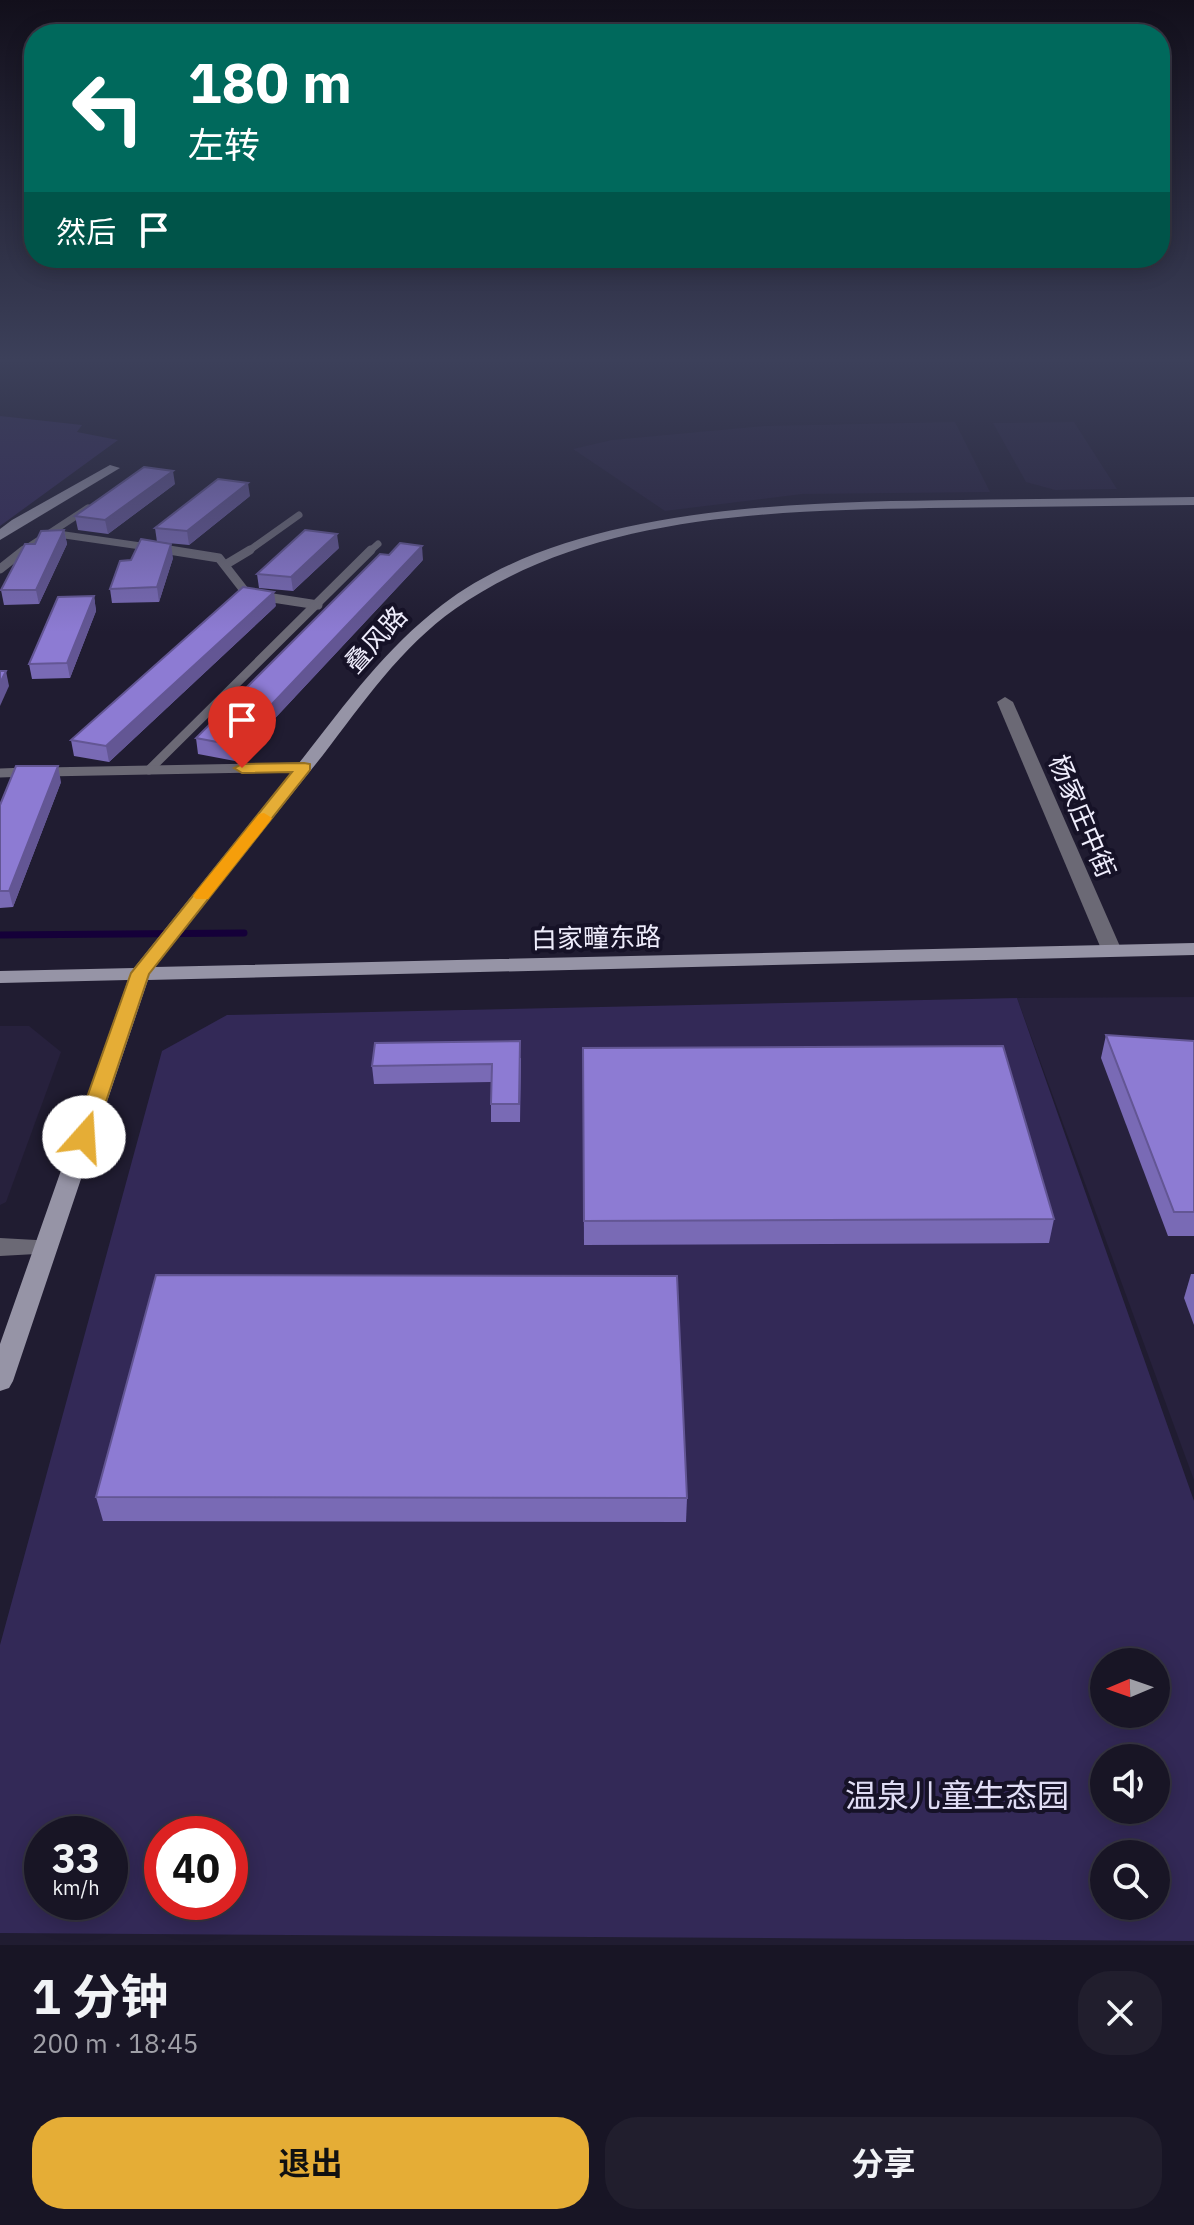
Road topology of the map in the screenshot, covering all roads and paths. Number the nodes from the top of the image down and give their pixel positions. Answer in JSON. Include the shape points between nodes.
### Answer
{"nodes":[{"id":1,"x":114,"y":468,"type":"dead end"},
{"id":2,"x":99,"y":501,"type":"edge"},
{"id":3,"x":1194,"y":501,"type":"edge"},
{"id":4,"x":299,"y":515,"type":"dead end"},
{"id":5,"x":48,"y":532,"type":"junction"},
{"id":6,"x":0,"y":536,"type":"edge"},
{"id":7,"x":378,"y":544,"type":"dead end"},
{"id":8,"x":225,"y":565,"type":"junction"},
{"id":9,"x":0,"y":569,"type":"edge"},
{"id":10,"x":318,"y":605,"type":"junction"},
{"id":11,"x":1005,"y":702,"type":"dead end"},
{"id":12,"x":304,"y":767,"type":"junction"},
{"id":13,"x":149,"y":770,"type":"junction"},
{"id":14,"x":0,"y":773,"type":"edge"},
{"id":15,"x":1194,"y":949,"type":"edge"},
{"id":16,"x":1112,"y":951,"type":"junction"},
{"id":17,"x":140,"y":973,"type":"junction"},
{"id":18,"x":0,"y":977,"type":"edge"},
{"id":19,"x":0,"y":1247,"type":"edge"},
{"id":20,"x":46,"y":1247,"type":"junction"},
{"id":21,"x":0,"y":1381,"type":"edge"}],
"edges":[{"from":1,"to":6,"type":"street"},
{"from":2,"to":5,"type":"lane"},
{"from":3,"to":12,"type":"street","name":"叠风路","via":[[790,508],[618,533],[544,557],[437,613],[393,655]]},
{"from":4,"to":8,"type":"lane","via":[[245,557]]},
{"from":5,"to":8,"type":"lane","via":[[207,555]]},
{"from":5,"to":9,"type":"lane"},
{"from":7,"to":10,"type":"lane"},
{"from":8,"to":10,"type":"lane","via":[[247,594]]},
{"from":10,"to":13,"type":"lane"},
{"from":11,"to":16,"type":"street","name":"杨家庄中街"},
{"from":12,"to":13,"type":"lane"},
{"from":12,"to":17,"type":"street","name":"叠风路"},
{"from":13,"to":14,"type":"lane"},
{"from":15,"to":16,"type":"street","name":"白家疃东路"},
{"from":16,"to":17,"type":"street","name":"白家疃东路"},
{"from":17,"to":18,"type":"street","name":"白家疃东路"},
{"from":17,"to":20,"type":"street","name":"叠风路"},
{"from":19,"to":20,"type":"street"},
{"from":20,"to":21,"type":"street","name":"叠风路"}]}
